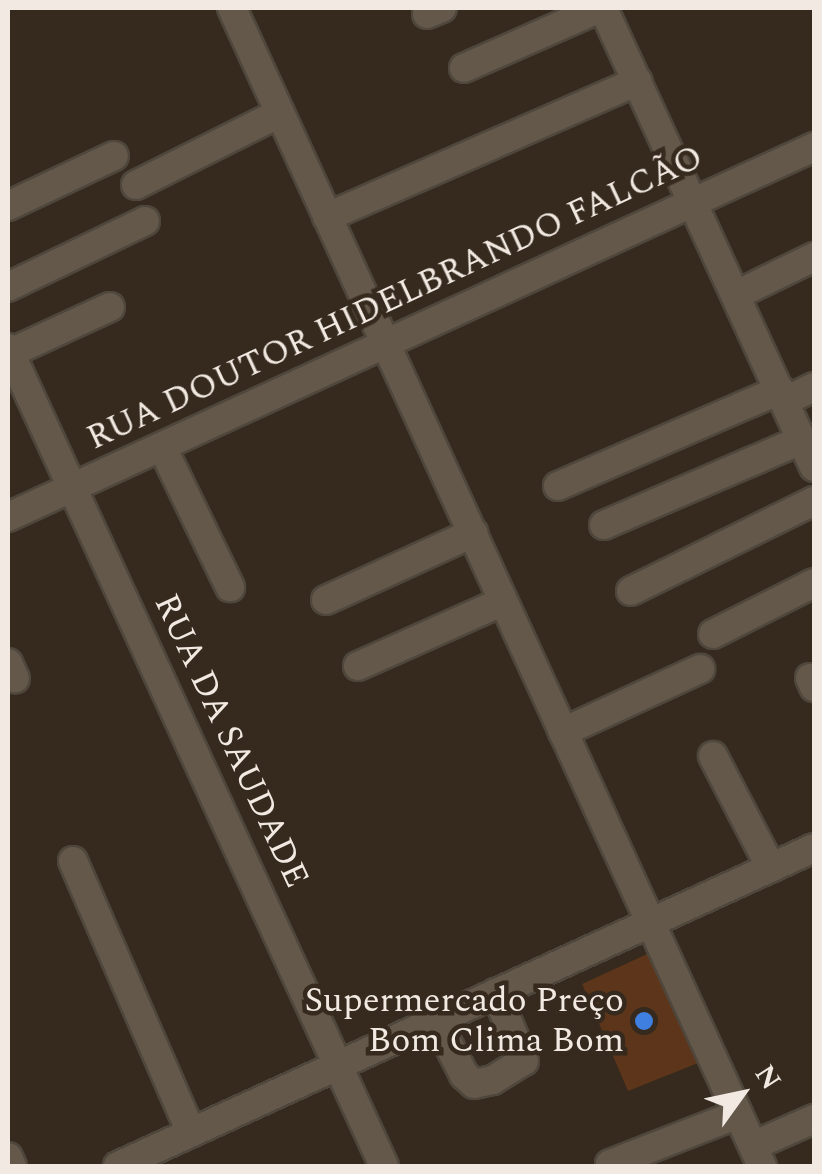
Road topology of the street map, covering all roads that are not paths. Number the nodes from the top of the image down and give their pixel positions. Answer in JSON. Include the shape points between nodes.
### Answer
{"nodes":[{"id":1,"x":232,"y":8,"type":"edge"},
{"id":2,"x":607,"y":9,"type":"edge"},
{"id":3,"x":464,"y":68,"type":"dead end"},
{"id":4,"x":638,"y":82,"type":"junction"},
{"id":5,"x":280,"y":113,"type":"junction"},
{"id":6,"x":814,"y":146,"type":"edge"},
{"id":7,"x":114,"y":156,"type":"dead end"},
{"id":8,"x":136,"y":185,"type":"dead end"},
{"id":9,"x":693,"y":202,"type":"junction"},
{"id":10,"x":8,"y":206,"type":"edge"},
{"id":11,"x":328,"y":217,"type":"junction"},
{"id":12,"x":145,"y":221,"type":"dead end"},
{"id":13,"x":814,"y":257,"type":"edge"},
{"id":14,"x":8,"y":287,"type":"edge"},
{"id":15,"x":736,"y":295,"type":"junction"},
{"id":16,"x":110,"y":307,"type":"dead end"},
{"id":17,"x":384,"y":344,"type":"junction"},
{"id":18,"x":11,"y":363,"type":"edge"},
{"id":19,"x":814,"y":387,"type":"edge"},
{"id":20,"x":782,"y":396,"type":"junction"},
{"id":21,"x":801,"y":440,"type":"junction"},
{"id":22,"x":166,"y":454,"type":"junction"},
{"id":23,"x":814,"y":467,"type":"edge"},
{"id":24,"x":558,"y":486,"type":"dead end"},
{"id":25,"x":72,"y":487,"type":"junction"},
{"id":26,"x":814,"y":501,"type":"edge"},
{"id":27,"x":8,"y":517,"type":"edge"},
{"id":28,"x":604,"y":525,"type":"dead end"},
{"id":29,"x":473,"y":533,"type":"junction"},
{"id":30,"x":814,"y":583,"type":"edge"},
{"id":31,"x":230,"y":587,"type":"dead end"},
{"id":32,"x":631,"y":591,"type":"dead end"},
{"id":33,"x":326,"y":600,"type":"dead end"},
{"id":34,"x":502,"y":602,"type":"junction"},
{"id":35,"x":713,"y":634,"type":"dead end"},
{"id":36,"x":358,"y":666,"type":"dead end"},
{"id":37,"x":700,"y":669,"type":"dead end"},
{"id":38,"x":563,"y":732,"type":"junction"},
{"id":39,"x":714,"y":756,"type":"dead end"},
{"id":40,"x":814,"y":848,"type":"edge"},
{"id":41,"x":72,"y":862,"type":"dead end"},
{"id":42,"x":771,"y":868,"type":"junction"},
{"id":43,"x":651,"y":924,"type":"junction"},
{"id":44,"x":496,"y":993,"type":"junction"},
{"id":45,"x":436,"y":1020,"type":"junction"},
{"id":46,"x":338,"y":1064,"type":"junction"},
{"id":47,"x":738,"y":1114,"type":"junction"},
{"id":48,"x":814,"y":1119,"type":"edge"},
{"id":49,"x":191,"y":1133,"type":"junction"},
{"id":50,"x":758,"y":1156,"type":"edge"},
{"id":51,"x":8,"y":1157,"type":"edge"},
{"id":52,"x":610,"y":1164,"type":"edge"},
{"id":53,"x":12,"y":1166,"type":"edge"},
{"id":54,"x":118,"y":1166,"type":"edge"},
{"id":55,"x":384,"y":1166,"type":"edge"}],
"edges":[{"from":1,"to":5,"type":"street"},
{"from":2,"to":3,"type":"street"},
{"from":2,"to":4,"type":"street"},
{"from":4,"to":9,"type":"street"},
{"from":4,"to":11,"type":"street"},
{"from":5,"to":8,"type":"street"},
{"from":5,"to":11,"type":"street"},
{"from":6,"to":9,"type":"street","name":"RUA DOUTOR HIDELBRANDO FALCÃO"},
{"from":7,"to":10,"type":"street"},
{"from":9,"to":15,"type":"street"},
{"from":9,"to":17,"type":"street","name":"RUA DOUTOR HIDELBRANDO FALCÃO"},
{"from":11,"to":17,"type":"street"},
{"from":12,"to":14,"type":"street"},
{"from":13,"to":15,"type":"street"},
{"from":15,"to":20,"type":"street"},
{"from":16,"to":18,"type":"street"},
{"from":17,"to":22,"type":"street","name":"RUA DOUTOR HIDELBRANDO FALCÃO"},
{"from":17,"to":29,"type":"street"},
{"from":18,"to":25,"type":"street","name":"RUA DA SAUDADE"},
{"from":19,"to":20,"type":"street"},
{"from":20,"to":21,"type":"street"},
{"from":20,"to":24,"type":"street"},
{"from":21,"to":23,"type":"street"},
{"from":21,"to":28,"type":"street"},
{"from":22,"to":25,"type":"street","name":"RUA DOUTOR HIDELBRANDO FALCÃO"},
{"from":22,"to":31,"type":"street"},
{"from":25,"to":27,"type":"street","name":"RUA DOUTOR HIDELBRANDO FALCÃO"},
{"from":25,"to":46,"type":"street","name":"RUA DA SAUDADE"},
{"from":26,"to":32,"type":"street"},
{"from":29,"to":33,"type":"street"},
{"from":29,"to":34,"type":"street"},
{"from":30,"to":35,"type":"street"},
{"from":34,"to":36,"type":"street"},
{"from":34,"to":38,"type":"street"},
{"from":37,"to":38,"type":"street"},
{"from":38,"to":43,"type":"street"},
{"from":39,"to":42,"type":"street"},
{"from":40,"to":42,"type":"street"},
{"from":41,"to":49,"type":"street"},
{"from":42,"to":43,"type":"street"},
{"from":43,"to":44,"type":"street"},
{"from":43,"to":47,"type":"street"},
{"from":44,"to":45,"type":"street"},
{"from":44,"to":45,"type":"street","via":[[524,1061],[493,1080],[474,1084],[464,1075]]},
{"from":45,"to":46,"type":"street"},
{"from":46,"to":49,"type":"street"},
{"from":46,"to":55,"type":"street","name":"RUA DA SAUDADE"},
{"from":47,"to":50,"type":"street"},
{"from":47,"to":52,"type":"street"},
{"from":48,"to":50,"type":"street"},
{"from":49,"to":54,"type":"street"},
{"from":51,"to":53,"type":"street"}]}
